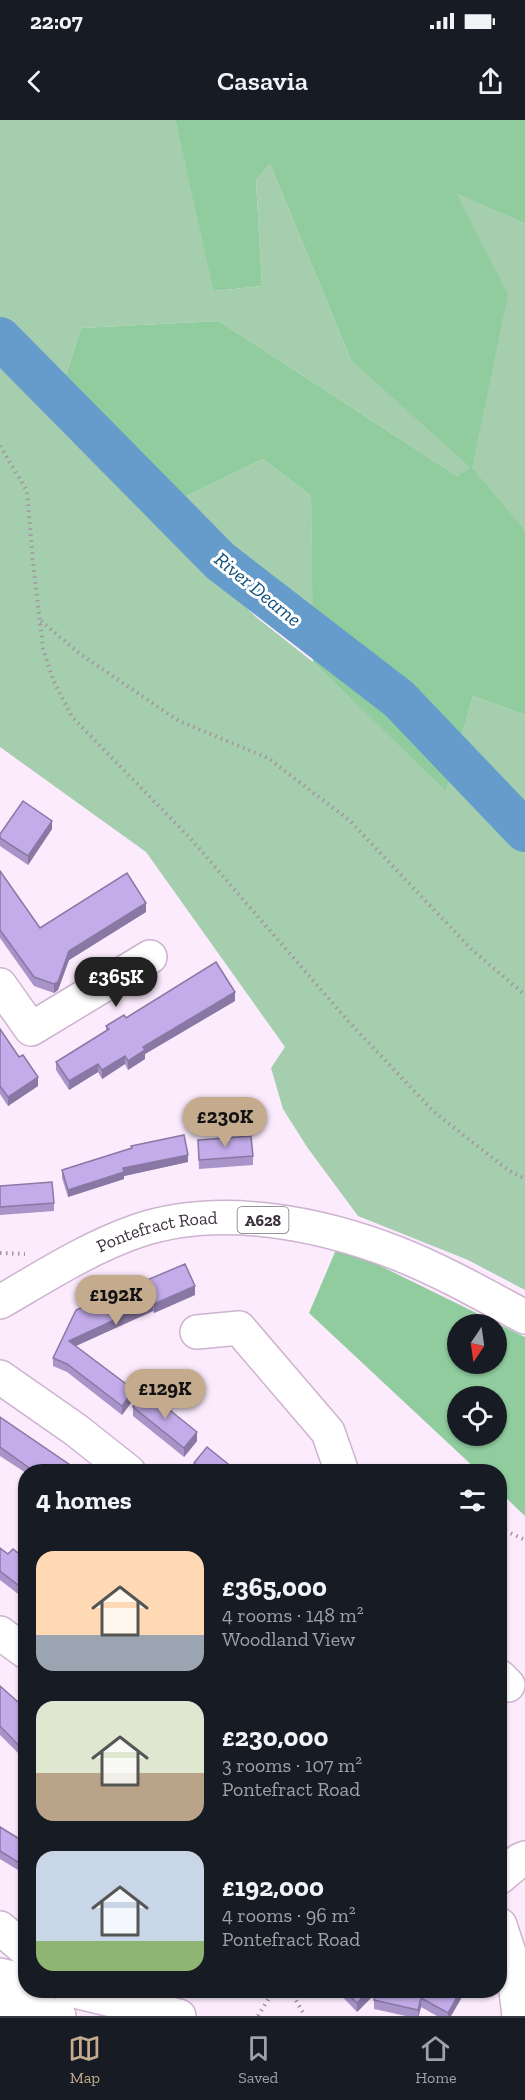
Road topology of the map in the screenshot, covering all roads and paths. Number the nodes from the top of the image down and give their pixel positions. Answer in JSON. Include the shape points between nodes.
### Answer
{"nodes":[{"id":1,"x":0,"y":446,"type":"edge"},
{"id":2,"x":40,"y":621,"type":"junction"},
{"id":3,"x":150,"y":957,"type":"dead end"},
{"id":4,"x":0,"y":985,"type":"edge"},
{"id":5,"x":525,"y":995,"type":"edge"},
{"id":6,"x":525,"y":1179,"type":"edge"},
{"id":7,"x":0,"y":1302,"type":"edge"},
{"id":8,"x":525,"y":1317,"type":"edge"},
{"id":9,"x":197,"y":1332,"type":"dead end"},
{"id":10,"x":0,"y":1377,"type":"edge"},
{"id":11,"x":119,"y":1464,"type":"edge"},
{"id":12,"x":339,"y":1464,"type":"edge"},
{"id":13,"x":507,"y":1531,"type":"edge"},
{"id":14,"x":525,"y":1540,"type":"edge"},
{"id":15,"x":0,"y":1633,"type":"edge"},
{"id":16,"x":18,"y":1646,"type":"edge"},
{"id":17,"x":525,"y":1858,"type":"edge"},
{"id":18,"x":507,"y":1871,"type":"edge"},
{"id":19,"x":0,"y":1928,"type":"edge"},
{"id":20,"x":18,"y":1943,"type":"edge"},
{"id":21,"x":507,"y":1947,"type":"edge"},
{"id":22,"x":0,"y":1975,"type":"edge"},
{"id":23,"x":18,"y":1979,"type":"edge"},
{"id":24,"x":62,"y":1998,"type":"edge"},
{"id":25,"x":77,"y":1998,"type":"edge"},
{"id":26,"x":269,"y":1998,"type":"edge"},
{"id":27,"x":295,"y":1998,"type":"edge"},
{"id":28,"x":0,"y":2005,"type":"edge"},
{"id":29,"x":179,"y":2016,"type":"edge"},
{"id":30,"x":258,"y":2016,"type":"edge"},
{"id":31,"x":305,"y":2016,"type":"edge"},
{"id":32,"x":519,"y":2016,"type":"edge"}],
"edges":[{"from":1,"to":2,"type":"path","via":[[27,491]]},
{"from":2,"to":5,"type":"path","via":[[80,654],[179,721],[268,758],[349,820],[472,950]]},
{"from":2,"to":6,"type":"path","via":[[52,680],[72,717],[190,838],[348,1021],[434,1112]]},
{"from":3,"to":4,"type":"main road","via":[[38,1039]]},
{"from":7,"to":8,"type":"main road","name":"Pontefract Road","number":"A628","via":[[76,1257],[139,1230],[228,1218],[300,1225],[355,1238],[401,1255]]},
{"from":9,"to":12,"type":"main road","via":[[239,1328],[328,1432]]},
{"from":10,"to":11,"type":"main road"},
{"from":13,"to":14,"type":"path"},
{"from":15,"to":16,"type":"main road"},
{"from":17,"to":18,"type":"main road"},
{"from":19,"to":20,"type":"main road"},
{"from":21,"to":32,"type":"main road"},
{"from":22,"to":23,"type":"main road"},
{"from":24,"to":28,"type":"main road"},
{"from":25,"to":29,"type":"main road"},
{"from":26,"to":30,"type":"path"},
{"from":27,"to":31,"type":"path"}]}
